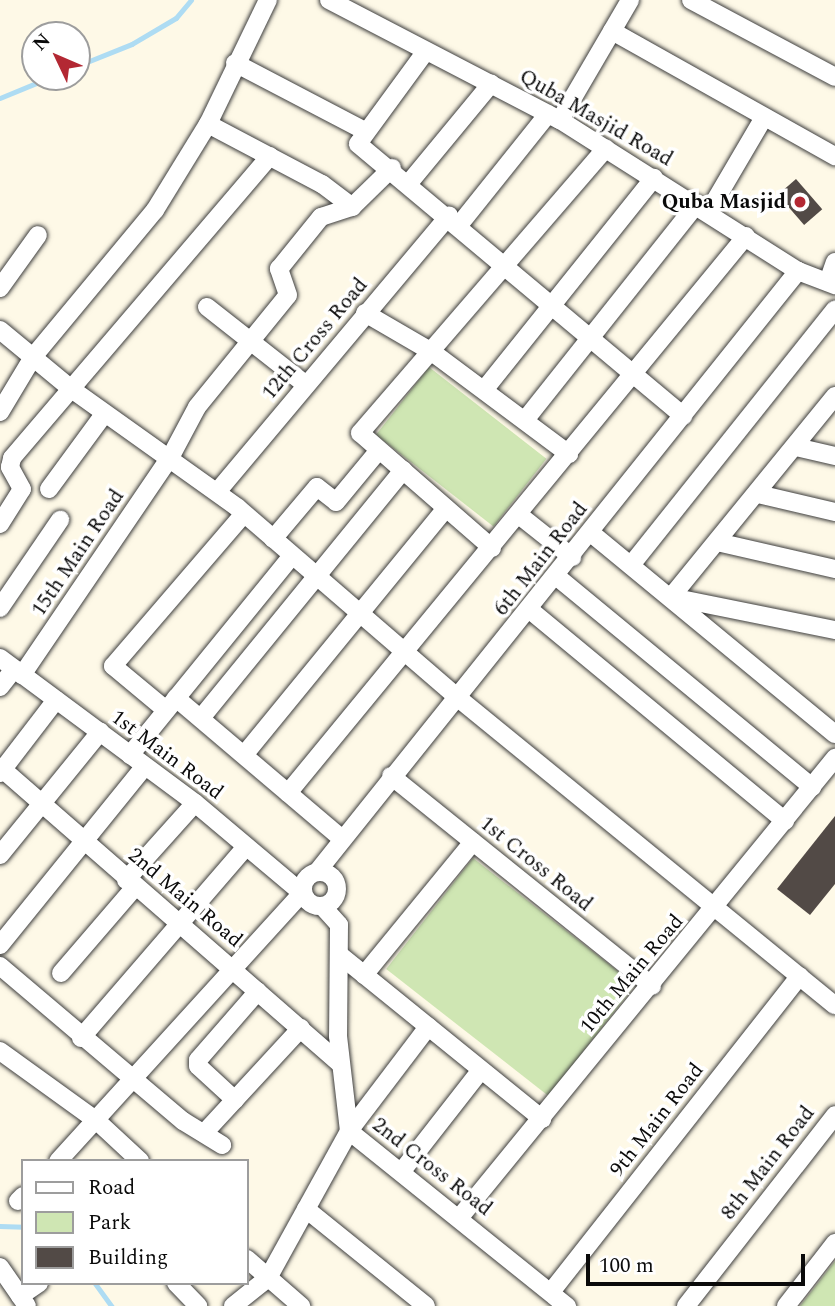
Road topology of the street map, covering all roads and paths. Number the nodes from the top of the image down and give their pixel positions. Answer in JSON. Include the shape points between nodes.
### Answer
{"nodes":[{"id":1,"x":268,"y":0,"type":"edge"},
{"id":2,"x":329,"y":0,"type":"edge"},
{"id":3,"x":630,"y":0,"type":"edge"},
{"id":4,"x":691,"y":0,"type":"edge"},
{"id":5,"x":612,"y":31,"type":"junction"},
{"id":6,"x":426,"y":51,"type":"junction"},
{"id":7,"x":235,"y":63,"type":"junction"},
{"id":8,"x":835,"y":77,"type":"edge"},
{"id":9,"x":491,"y":84,"type":"junction"},
{"id":10,"x":554,"y":117,"type":"junction"},
{"id":11,"x":763,"y":119,"type":"junction"},
{"id":12,"x":208,"y":124,"type":"junction"},
{"id":13,"x":365,"y":131,"type":"junction"},
{"id":14,"x":606,"y":148,"type":"junction"},
{"id":15,"x":270,"y":156,"type":"junction"},
{"id":16,"x":835,"y":156,"type":"edge"},
{"id":17,"x":392,"y":168,"type":"junction"},
{"id":18,"x":654,"y":177,"type":"junction"},
{"id":19,"x":410,"y":183,"type":"junction"},
{"id":20,"x":352,"y":207,"type":"junction"},
{"id":21,"x":703,"y":207,"type":"junction"},
{"id":22,"x":454,"y":221,"type":"junction"},
{"id":23,"x":38,"y":235,"type":"dead end"},
{"id":24,"x":746,"y":236,"type":"junction"},
{"id":25,"x":835,"y":262,"type":"edge"},
{"id":26,"x":508,"y":267,"type":"junction"},
{"id":27,"x":798,"y":271,"type":"junction"},
{"id":28,"x":831,"y":284,"type":"edge"},
{"id":29,"x":0,"y":288,"type":"edge"},
{"id":30,"x":551,"y":304,"type":"junction"},
{"id":31,"x":206,"y":307,"type":"dead end"},
{"id":32,"x":835,"y":309,"type":"edge"},
{"id":33,"x":365,"y":313,"type":"junction"},
{"id":34,"x":3,"y":337,"type":"edge"},
{"id":35,"x":592,"y":339,"type":"junction"},
{"id":36,"x":251,"y":341,"type":"junction"},
{"id":37,"x":432,"y":352,"type":"junction"},
{"id":38,"x":33,"y":357,"type":"junction"},
{"id":39,"x":634,"y":375,"type":"junction"},
{"id":40,"x":306,"y":385,"type":"junction"},
{"id":41,"x":70,"y":388,"type":"junction"},
{"id":42,"x":484,"y":390,"type":"junction"},
{"id":43,"x":833,"y":401,"type":"edge"},
{"id":44,"x":0,"y":412,"type":"edge"},
{"id":45,"x":104,"y":414,"type":"junction"},
{"id":46,"x":683,"y":416,"type":"junction"},
{"id":47,"x":525,"y":420,"type":"junction"},
{"id":48,"x":796,"y":447,"type":"junction"},
{"id":49,"x":379,"y":450,"type":"junction"},
{"id":50,"x":569,"y":454,"type":"junction"},
{"id":51,"x":170,"y":456,"type":"junction"},
{"id":52,"x":835,"y":456,"type":"edge"},
{"id":53,"x":403,"y":470,"type":"junction"},
{"id":54,"x":49,"y":489,"type":"dead end"},
{"id":55,"x":217,"y":492,"type":"junction"},
{"id":56,"x":758,"y":494,"type":"junction"},
{"id":57,"x":446,"y":508,"type":"junction"},
{"id":58,"x":835,"y":512,"type":"edge"},
{"id":59,"x":243,"y":514,"type":"junction"},
{"id":60,"x":519,"y":515,"type":"junction"},
{"id":61,"x":60,"y":520,"type":"dead end"},
{"id":62,"x":0,"y":524,"type":"edge"},
{"id":63,"x":591,"y":533,"type":"junction"},
{"id":64,"x":273,"y":539,"type":"junction"},
{"id":65,"x":717,"y":542,"type":"junction"},
{"id":66,"x":492,"y":548,"type":"junction"},
{"id":67,"x":292,"y":556,"type":"junction"},
{"id":68,"x":572,"y":557,"type":"junction"},
{"id":69,"x":631,"y":565,"type":"junction"},
{"id":70,"x":835,"y":569,"type":"edge"},
{"id":71,"x":317,"y":576,"type":"junction"},
{"id":72,"x":556,"y":576,"type":"junction"},
{"id":73,"x":671,"y":597,"type":"junction"},
{"id":74,"x":0,"y":608,"type":"edge"},
{"id":75,"x":530,"y":610,"type":"junction"},
{"id":76,"x":360,"y":613,"type":"junction"},
{"id":77,"x":835,"y":630,"type":"edge"},
{"id":78,"x":404,"y":650,"type":"junction"},
{"id":79,"x":12,"y":667,"type":"edge"},
{"id":80,"x":0,"y":687,"type":"edge"},
{"id":81,"x":458,"y":698,"type":"junction"},
{"id":82,"x":56,"y":700,"type":"junction"},
{"id":83,"x":171,"y":704,"type":"junction"},
{"id":84,"x":201,"y":718,"type":"junction"},
{"id":85,"x":100,"y":733,"type":"junction"},
{"id":86,"x":835,"y":734,"type":"edge"},
{"id":87,"x":130,"y":754,"type":"junction"},
{"id":88,"x":244,"y":755,"type":"junction"},
{"id":89,"x":835,"y":758,"type":"edge"},
{"id":90,"x":145,"y":766,"type":"junction"},
{"id":91,"x":1,"y":770,"type":"edge"},
{"id":92,"x":391,"y":776,"type":"junction"},
{"id":93,"x":812,"y":787,"type":"junction"},
{"id":94,"x":288,"y":793,"type":"junction"},
{"id":95,"x":195,"y":803,"type":"junction"},
{"id":96,"x":44,"y":806,"type":"junction"},
{"id":97,"x":785,"y":821,"type":"junction"},
{"id":98,"x":342,"y":839,"type":"junction"},
{"id":99,"x":84,"y":840,"type":"junction"},
{"id":100,"x":473,"y":842,"type":"junction"},
{"id":101,"x":246,"y":847,"type":"junction"},
{"id":102,"x":0,"y":855,"type":"edge"},
{"id":103,"x":317,"y":872,"type":"junction"},
{"id":104,"x":130,"y":884,"type":"junction"},
{"id":105,"x":302,"y":893,"type":"junction"},
{"id":106,"x":323,"y":907,"type":"junction"},
{"id":107,"x":717,"y":908,"type":"junction"},
{"id":108,"x":181,"y":923,"type":"junction"},
{"id":109,"x":0,"y":945,"type":"edge"},
{"id":110,"x":341,"y":956,"type":"junction"},
{"id":111,"x":0,"y":966,"type":"edge"},
{"id":112,"x":232,"y":968,"type":"junction"},
{"id":113,"x":61,"y":974,"type":"dead end"},
{"id":114,"x":364,"y":975,"type":"junction"},
{"id":115,"x":800,"y":976,"type":"junction"},
{"id":116,"x":652,"y":986,"type":"junction"},
{"id":117,"x":258,"y":991,"type":"junction"},
{"id":118,"x":835,"y":1005,"type":"edge"},
{"id":119,"x":428,"y":1027,"type":"junction"},
{"id":120,"x":301,"y":1028,"type":"junction"},
{"id":121,"x":81,"y":1038,"type":"junction"},
{"id":122,"x":0,"y":1051,"type":"edge"},
{"id":123,"x":341,"y":1064,"type":"junction"},
{"id":124,"x":481,"y":1070,"type":"junction"},
{"id":125,"x":133,"y":1081,"type":"junction"},
{"id":126,"x":235,"y":1100,"type":"junction"},
{"id":127,"x":835,"y":1115,"type":"edge"},
{"id":128,"x":542,"y":1119,"type":"junction"},
{"id":129,"x":97,"y":1121,"type":"junction"},
{"id":130,"x":206,"y":1131,"type":"junction"},
{"id":131,"x":349,"y":1131,"type":"junction"},
{"id":132,"x":222,"y":1145,"type":"dead end"},
{"id":133,"x":60,"y":1159,"type":"edge"},
{"id":134,"x":135,"y":1159,"type":"edge"},
{"id":135,"x":402,"y":1171,"type":"junction"},
{"id":136,"x":306,"y":1209,"type":"junction"},
{"id":137,"x":460,"y":1217,"type":"junction"},
{"id":138,"x":835,"y":1243,"type":"edge"},
{"id":139,"x":248,"y":1260,"type":"edge"},
{"id":140,"x":0,"y":1267,"type":"edge"},
{"id":141,"x":268,"y":1278,"type":"junction"},
{"id":142,"x":36,"y":1285,"type":"edge"},
{"id":143,"x":178,"y":1285,"type":"edge"},
{"id":144,"x":551,"y":1292,"type":"junction"},
{"id":145,"x":24,"y":1301,"type":"edge"},
{"id":146,"x":691,"y":1304,"type":"edge"},
{"id":147,"x":198,"y":1306,"type":"edge"},
{"id":148,"x":233,"y":1306,"type":"edge"},
{"id":149,"x":301,"y":1306,"type":"edge"},
{"id":150,"x":426,"y":1306,"type":"edge"},
{"id":151,"x":567,"y":1306,"type":"edge"},
{"id":152,"x":786,"y":1306,"type":"edge"}],
"edges":[{"from":1,"to":7,"type":"street"},
{"from":2,"to":6,"type":"street","name":"Quba Masjid Road"},
{"from":3,"to":5,"type":"street","name":"12th Cross Road"},
{"from":4,"to":8,"type":"street"},
{"from":5,"to":10,"type":"street","name":"12th Cross Road"},
{"from":5,"to":11,"type":"street"},
{"from":6,"to":9,"type":"street","name":"Quba Masjid Road"},
{"from":6,"to":13,"type":"street"},
{"from":7,"to":12,"type":"street"},
{"from":7,"to":13,"type":"street"},
{"from":9,"to":10,"type":"street","name":"Quba Masjid Road"},
{"from":9,"to":19,"type":"street"},
{"from":10,"to":14,"type":"street","name":"Quba Masjid Road"},
{"from":10,"to":22,"type":"street","name":"12th Cross Road"},
{"from":11,"to":16,"type":"street"},
{"from":11,"to":21,"type":"street"},
{"from":12,"to":15,"type":"street"},
{"from":12,"to":38,"type":"street","via":[[155,210]]},
{"from":13,"to":17,"type":"street","via":[[358,144]]},
{"from":14,"to":18,"type":"street","name":"Quba Masjid Road"},
{"from":14,"to":26,"type":"street"},
{"from":15,"to":20,"type":"street"},
{"from":15,"to":41,"type":"street"},
{"from":17,"to":19,"type":"street"},
{"from":17,"to":20,"type":"street"},
{"from":18,"to":21,"type":"street","name":"Quba Masjid Road"},
{"from":18,"to":30,"type":"street"},
{"from":19,"to":22,"type":"street"},
{"from":20,"to":36,"type":"street","name":"15th Main Road","via":[[321,217],[279,270],[288,295]]},
{"from":21,"to":24,"type":"street","name":"Quba Masjid Road"},
{"from":21,"to":35,"type":"street"},
{"from":22,"to":26,"type":"street"},
{"from":22,"to":33,"type":"street","name":"12th Cross Road"},
{"from":23,"to":29,"type":"street"},
{"from":24,"to":27,"type":"street","name":"Quba Masjid Road"},
{"from":24,"to":39,"type":"street"},
{"from":25,"to":28,"type":"street"},
{"from":26,"to":30,"type":"street"},
{"from":26,"to":37,"type":"street"},
{"from":27,"to":28,"type":"street","name":"Quba Masjid Road"},
{"from":27,"to":46,"type":"street","name":"6th Main Road"},
{"from":30,"to":35,"type":"street"},
{"from":30,"to":42,"type":"street"},
{"from":31,"to":36,"type":"street"},
{"from":32,"to":69,"type":"street"},
{"from":33,"to":37,"type":"street"},
{"from":33,"to":40,"type":"street","name":"12th Cross Road"},
{"from":34,"to":38,"type":"street"},
{"from":35,"to":39,"type":"street"},
{"from":35,"to":47,"type":"street"},
{"from":36,"to":40,"type":"street"},
{"from":36,"to":51,"type":"street","name":"15th Main Road","via":[[197,407]]},
{"from":37,"to":42,"type":"street"},
{"from":37,"to":49,"type":"street","via":[[360,433]]},
{"from":38,"to":41,"type":"street"},
{"from":38,"to":44,"type":"street"},
{"from":39,"to":46,"type":"street"},
{"from":39,"to":50,"type":"street"},
{"from":40,"to":55,"type":"street","name":"12th Cross Road"},
{"from":41,"to":45,"type":"street"},
{"from":41,"to":62,"type":"street","via":[[12,458],[10,467],[22,489]]},
{"from":42,"to":47,"type":"street"},
{"from":43,"to":48,"type":"street"},
{"from":45,"to":51,"type":"street"},
{"from":45,"to":54,"type":"street"},
{"from":46,"to":63,"type":"street","name":"6th Main Road"},
{"from":47,"to":50,"type":"street"},
{"from":48,"to":52,"type":"street"},
{"from":48,"to":56,"type":"street"},
{"from":49,"to":53,"type":"street"},
{"from":49,"to":64,"type":"street","via":[[335,502],[317,487]]},
{"from":50,"to":60,"type":"street"},
{"from":51,"to":55,"type":"street"},
{"from":51,"to":79,"type":"street","name":"15th Main Road"},
{"from":53,"to":57,"type":"street"},
{"from":53,"to":71,"type":"street"},
{"from":55,"to":59,"type":"street"},
{"from":56,"to":58,"type":"street"},
{"from":56,"to":65,"type":"street"},
{"from":57,"to":66,"type":"street"},
{"from":57,"to":76,"type":"street"},
{"from":59,"to":64,"type":"street"},
{"from":59,"to":83,"type":"street","via":[[113,666]]},
{"from":60,"to":66,"type":"street"},
{"from":60,"to":68,"type":"street"},
{"from":61,"to":74,"type":"street"},
{"from":63,"to":68,"type":"street","name":"6th Main Road"},
{"from":63,"to":69,"type":"street"},
{"from":64,"to":67,"type":"street"},
{"from":65,"to":70,"type":"street"},
{"from":65,"to":73,"type":"street"},
{"from":66,"to":78,"type":"street"},
{"from":67,"to":71,"type":"street"},
{"from":67,"to":83,"type":"street"},
{"from":68,"to":72,"type":"street","name":"6th Main Road"},
{"from":69,"to":73,"type":"street"},
{"from":71,"to":76,"type":"street"},
{"from":71,"to":84,"type":"street"},
{"from":72,"to":75,"type":"street","name":"6th Main Road"},
{"from":72,"to":93,"type":"street"},
{"from":73,"to":77,"type":"street"},
{"from":73,"to":86,"type":"street"},
{"from":75,"to":81,"type":"street","name":"6th Main Road"},
{"from":75,"to":97,"type":"street"},
{"from":76,"to":78,"type":"street"},
{"from":76,"to":88,"type":"street"},
{"from":78,"to":81,"type":"street"},
{"from":78,"to":94,"type":"street"},
{"from":79,"to":80,"type":"street","name":"15th Main Road"},
{"from":79,"to":82,"type":"street","name":"1st Main Road"},
{"from":81,"to":92,"type":"street","name":"6th Main Road"},
{"from":81,"to":107,"type":"street"},
{"from":82,"to":85,"type":"street","name":"1st Main Road"},
{"from":82,"to":91,"type":"street"},
{"from":83,"to":84,"type":"street"},
{"from":83,"to":87,"type":"street"},
{"from":84,"to":88,"type":"street"},
{"from":85,"to":87,"type":"street","name":"1st Main Road"},
{"from":85,"to":96,"type":"street"},
{"from":87,"to":90,"type":"street","name":"1st Main Road"},
{"from":88,"to":94,"type":"street"},
{"from":89,"to":93,"type":"street","name":"10th Main Road"},
{"from":90,"to":95,"type":"street","name":"1st Main Road"},
{"from":90,"to":99,"type":"street"},
{"from":91,"to":96,"type":"street","name":"2nd Main Road"},
{"from":92,"to":98,"type":"street","name":"6th Main Road"},
{"from":92,"to":100,"type":"street","name":"1st Cross Road"},
{"from":93,"to":97,"type":"street","name":"10th Main Road"},
{"from":94,"to":98,"type":"street"},
{"from":95,"to":101,"type":"street","name":"1st Main Road"},
{"from":95,"to":104,"type":"street"},
{"from":96,"to":99,"type":"street","name":"2nd Main Road"},
{"from":96,"to":102,"type":"street"},
{"from":97,"to":107,"type":"street","name":"10th Main Road"},
{"from":98,"to":103,"type":"street","name":"6th Main Road"},
{"from":99,"to":104,"type":"street","name":"2nd Main Road"},
{"from":99,"to":109,"type":"street"},
{"from":100,"to":114,"type":"street"},
{"from":100,"to":116,"type":"street","name":"1st Cross Road"},
{"from":101,"to":105,"type":"street","name":"1st Main Road"},
{"from":101,"to":108,"type":"street"},
{"from":103,"to":105,"type":"street","via":[[305,880]]},
{"from":103,"to":106,"type":"street","via":[[330,875],[337,886],[334,899]]},
{"from":104,"to":108,"type":"street","name":"2nd Main Road"},
{"from":104,"to":113,"type":"street"},
{"from":105,"to":106,"type":"street","via":[[310,904]]},
{"from":105,"to":112,"type":"street"},
{"from":106,"to":110,"type":"street","name":"2nd Cross Road","via":[[339,925]]},
{"from":107,"to":115,"type":"street"},
{"from":107,"to":116,"type":"street","name":"10th Main Road"},
{"from":108,"to":112,"type":"street","name":"2nd Main Road"},
{"from":108,"to":121,"type":"street"},
{"from":110,"to":114,"type":"street"},
{"from":110,"to":123,"type":"street","name":"2nd Cross Road"},
{"from":111,"to":121,"type":"street"},
{"from":112,"to":117,"type":"street","name":"2nd Main Road"},
{"from":112,"to":125,"type":"street"},
{"from":114,"to":119,"type":"street"},
{"from":115,"to":118,"type":"street"},
{"from":115,"to":144,"type":"street","name":"9th Main Road"},
{"from":116,"to":128,"type":"street","name":"10th Main Road"},
{"from":117,"to":120,"type":"street","name":"2nd Main Road"},
{"from":117,"to":126,"type":"street","via":[[198,1060],[198,1066]]},
{"from":119,"to":124,"type":"street"},
{"from":119,"to":131,"type":"street"},
{"from":120,"to":123,"type":"street","name":"2nd Main Road"},
{"from":120,"to":126,"type":"street"},
{"from":121,"to":125,"type":"street"},
{"from":122,"to":129,"type":"street"},
{"from":123,"to":131,"type":"street","name":"2nd Cross Road"},
{"from":124,"to":128,"type":"street"},
{"from":124,"to":135,"type":"street"},
{"from":125,"to":129,"type":"street"},
{"from":125,"to":130,"type":"street","via":[[189,1126]]},
{"from":126,"to":130,"type":"street"},
{"from":127,"to":146,"type":"street","name":"8th Main Road"},
{"from":128,"to":137,"type":"street","name":"10th Main Road"},
{"from":129,"to":133,"type":"street"},
{"from":129,"to":134,"type":"street"},
{"from":130,"to":132,"type":"street"},
{"from":131,"to":135,"type":"street","name":"2nd Cross Road"},
{"from":131,"to":136,"type":"street"},
{"from":135,"to":137,"type":"street","name":"2nd Cross Road"},
{"from":136,"to":141,"type":"street"},
{"from":136,"to":150,"type":"street"},
{"from":137,"to":144,"type":"street","name":"2nd Cross Road"},
{"from":138,"to":152,"type":"street"},
{"from":139,"to":141,"type":"street"},
{"from":140,"to":145,"type":"street"},
{"from":141,"to":148,"type":"street"},
{"from":141,"to":149,"type":"street"},
{"from":142,"to":145,"type":"street"},
{"from":143,"to":147,"type":"street"},
{"from":144,"to":151,"type":"street","name":"2nd Cross Road"}]}
